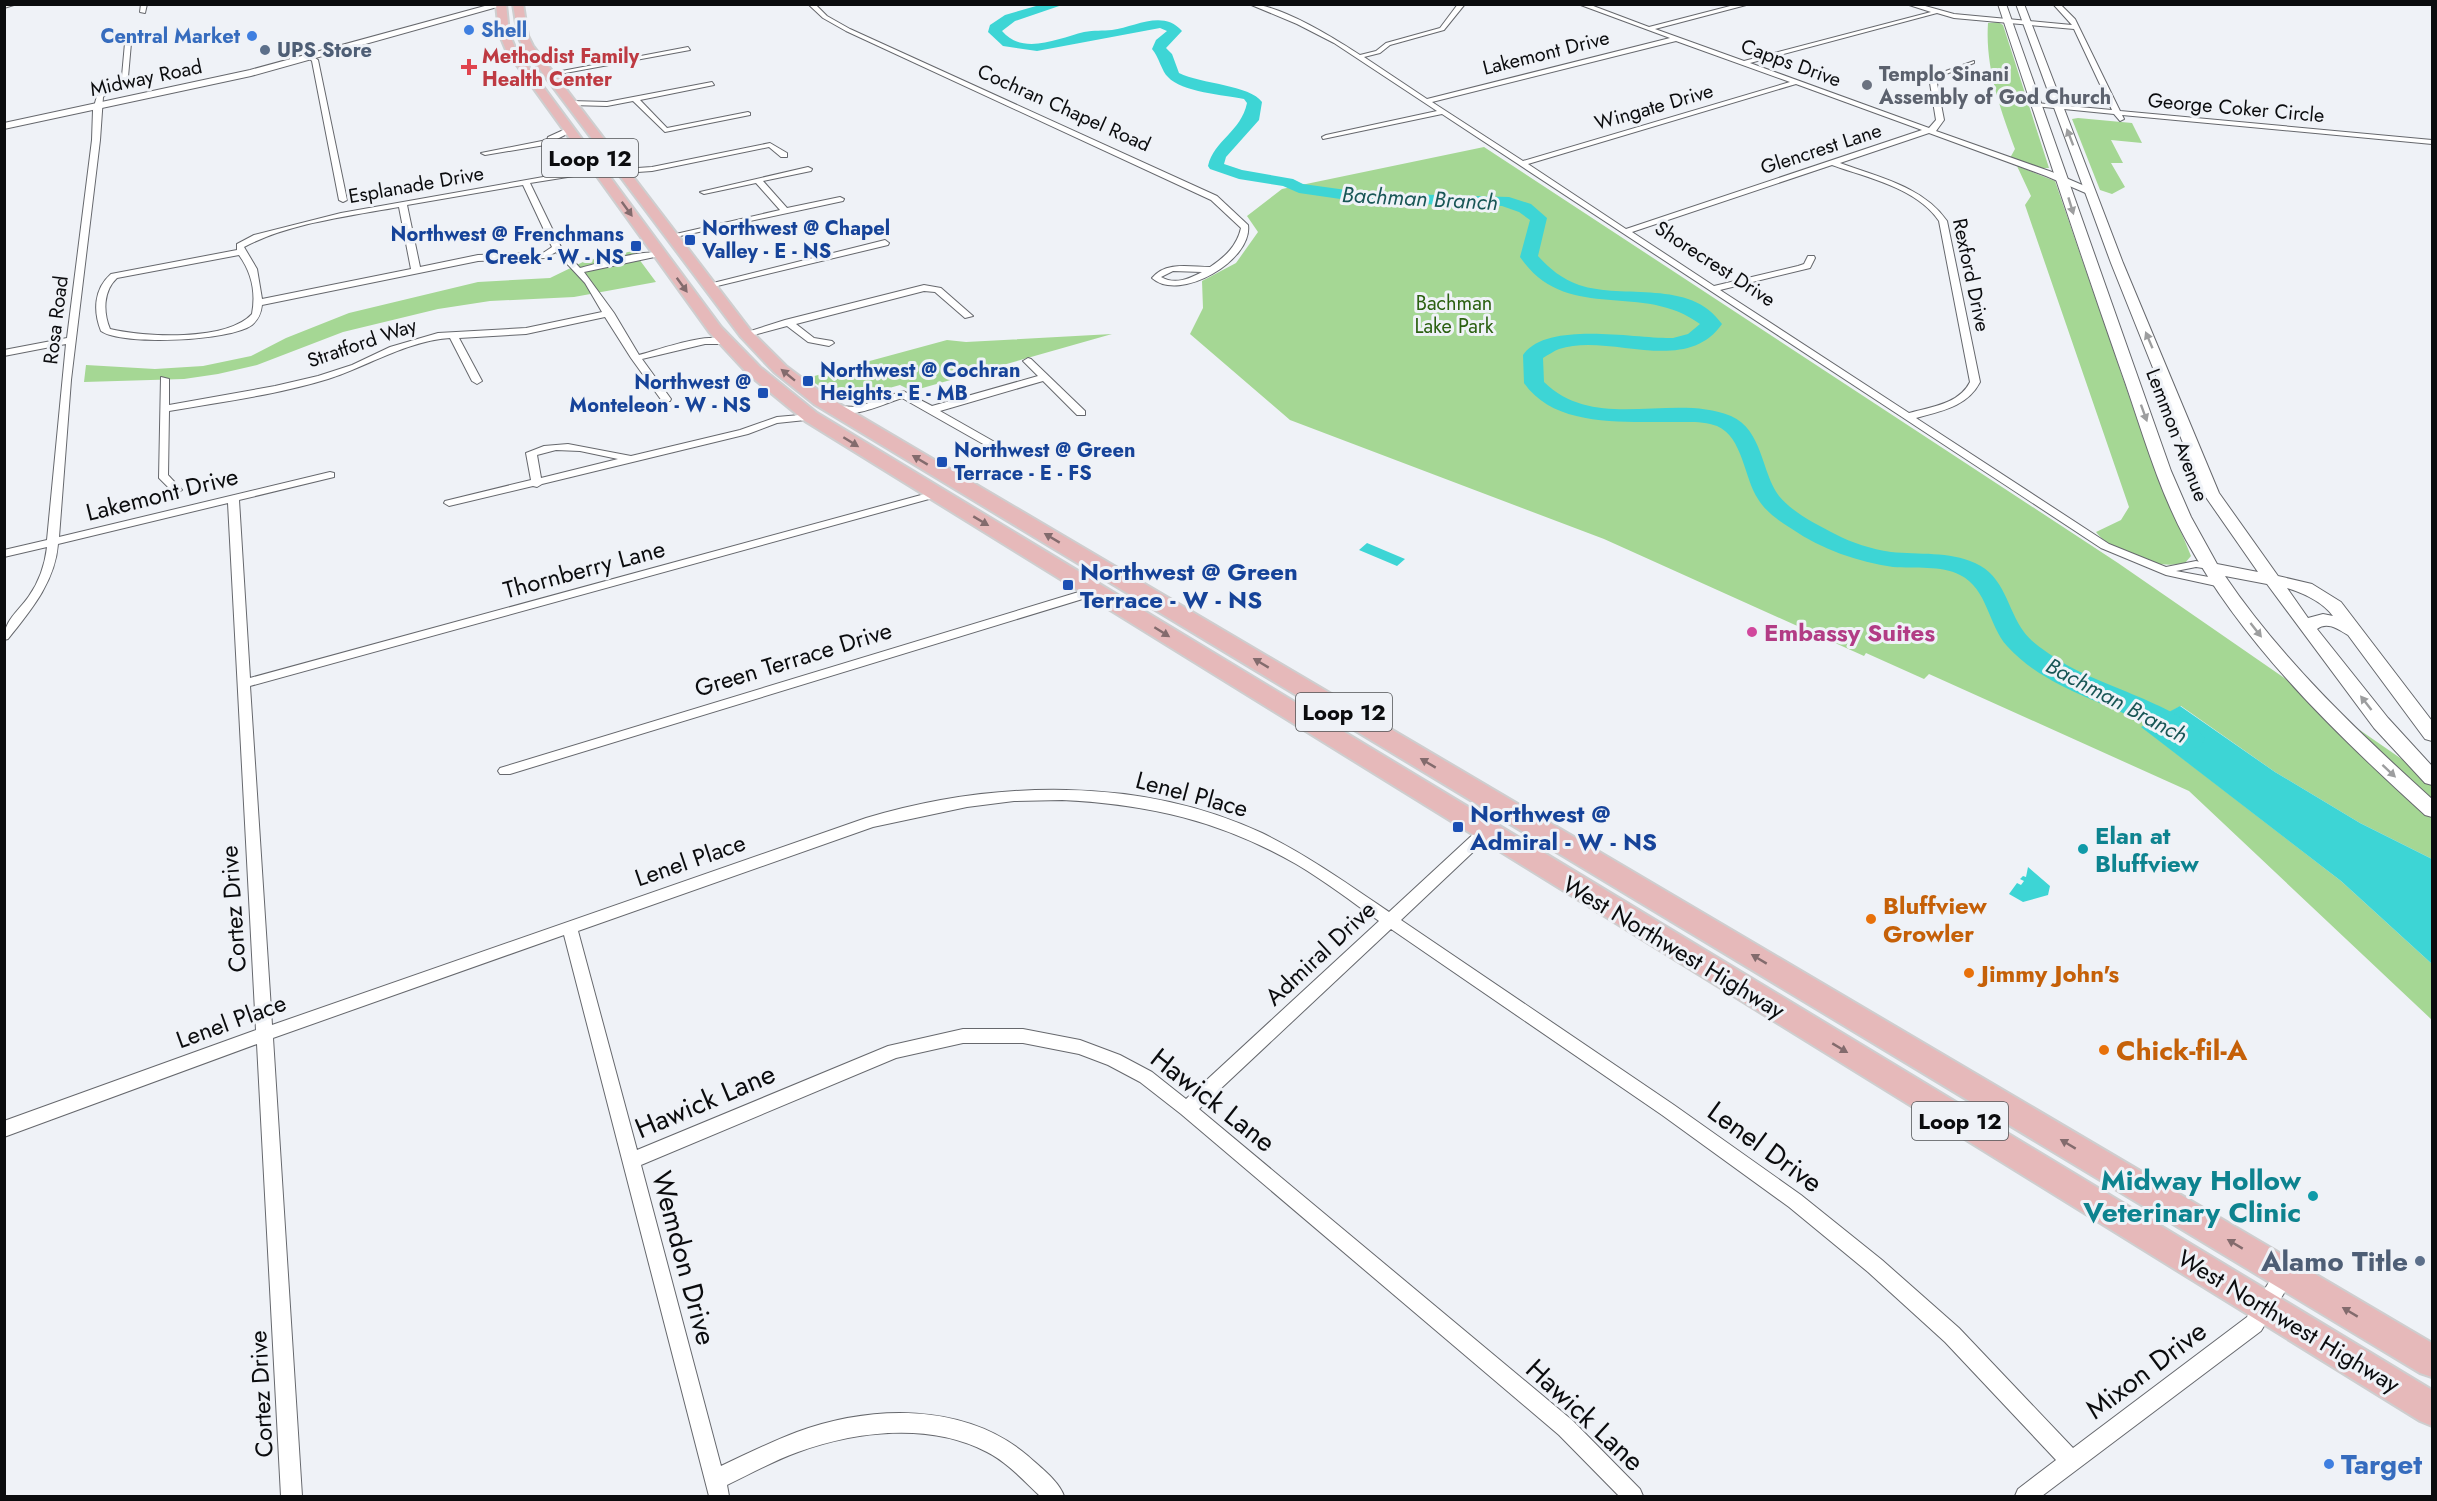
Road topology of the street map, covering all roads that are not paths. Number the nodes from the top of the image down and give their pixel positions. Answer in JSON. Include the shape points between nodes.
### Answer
{"nodes":[{"id":1,"x":144,"y":4,"type":"edge"},
{"id":2,"x":488,"y":4,"type":"edge"},
{"id":3,"x":518,"y":4,"type":"edge"},
{"id":4,"x":811,"y":4,"type":"edge"},
{"id":5,"x":1252,"y":4,"type":"edge"},
{"id":6,"x":1462,"y":4,"type":"edge"},
{"id":7,"x":1581,"y":4,"type":"edge"},
{"id":8,"x":1747,"y":4,"type":"edge"},
{"id":9,"x":1909,"y":4,"type":"edge"},
{"id":10,"x":2002,"y":4,"type":"edge"},
{"id":11,"x":2020,"y":4,"type":"edge"},
{"id":12,"x":2056,"y":4,"type":"edge"},
{"id":13,"x":502,"y":5,"type":"edge"},
{"id":14,"x":143,"y":12,"type":"dead end"},
{"id":15,"x":1936,"y":12,"type":"junction"},
{"id":16,"x":2008,"y":21,"type":"junction"},
{"id":17,"x":2027,"y":23,"type":"junction"},
{"id":18,"x":2076,"y":27,"type":"junction"},
{"id":19,"x":1647,"y":29,"type":"junction"},
{"id":20,"x":393,"y":33,"type":"junction"},
{"id":21,"x":1675,"y":39,"type":"junction"},
{"id":22,"x":128,"y":43,"type":"dead end"},
{"id":23,"x":688,"y":49,"type":"dead end"},
{"id":24,"x":511,"y":50,"type":"junction"},
{"id":25,"x":308,"y":56,"type":"junction"},
{"id":26,"x":1358,"y":57,"type":"junction"},
{"id":27,"x":1972,"y":62,"type":"dead end"},
{"id":28,"x":1744,"y":63,"type":"junction"},
{"id":29,"x":544,"y":68,"type":"junction"},
{"id":30,"x":531,"y":77,"type":"junction"},
{"id":31,"x":1797,"y":82,"type":"junction"},
{"id":32,"x":712,"y":84,"type":"dead end"},
{"id":33,"x":635,"y":99,"type":"junction"},
{"id":34,"x":1426,"y":102,"type":"junction"},
{"id":35,"x":571,"y":103,"type":"junction"},
{"id":36,"x":607,"y":104,"type":"junction"},
{"id":37,"x":98,"y":105,"type":"junction"},
{"id":38,"x":2037,"y":108,"type":"junction"},
{"id":39,"x":2059,"y":111,"type":"junction"},
{"id":40,"x":1443,"y":112,"type":"junction"},
{"id":41,"x":748,"y":114,"type":"dead end"},
{"id":42,"x":581,"y":116,"type":"junction"},
{"id":43,"x":2118,"y":116,"type":"junction"},
{"id":44,"x":4,"y":121,"type":"edge"},
{"id":45,"x":4,"y":126,"type":"edge"},
{"id":46,"x":570,"y":129,"type":"junction"},
{"id":47,"x":1929,"y":130,"type":"junction"},
{"id":48,"x":1326,"y":138,"type":"dead end"},
{"id":49,"x":551,"y":142,"type":"junction"},
{"id":50,"x":2432,"y":144,"type":"edge"},
{"id":51,"x":582,"y":146,"type":"junction"},
{"id":52,"x":485,"y":153,"type":"dead end"},
{"id":53,"x":784,"y":155,"type":"dead end"},
{"id":54,"x":1833,"y":163,"type":"junction"},
{"id":55,"x":1521,"y":164,"type":"junction"},
{"id":56,"x":808,"y":169,"type":"dead end"},
{"id":57,"x":577,"y":173,"type":"dead end"},
{"id":58,"x":626,"y":176,"type":"junction"},
{"id":59,"x":2063,"y":179,"type":"junction"},
{"id":60,"x":758,"y":180,"type":"junction"},
{"id":61,"x":526,"y":182,"type":"junction"},
{"id":62,"x":704,"y":192,"type":"dead end"},
{"id":63,"x":2091,"y":192,"type":"junction"},
{"id":64,"x":840,"y":199,"type":"dead end"},
{"id":65,"x":343,"y":200,"type":"dead end"},
{"id":66,"x":403,"y":205,"type":"junction"},
{"id":67,"x":785,"y":211,"type":"junction"},
{"id":68,"x":1624,"y":232,"type":"junction"},
{"id":69,"x":671,"y":236,"type":"junction"},
{"id":70,"x":885,"y":243,"type":"dead end"},
{"id":71,"x":557,"y":248,"type":"junction"},
{"id":72,"x":682,"y":250,"type":"junction"},
{"id":73,"x":240,"y":252,"type":"junction"},
{"id":74,"x":660,"y":255,"type":"junction"},
{"id":75,"x":1811,"y":258,"type":"dead end"},
{"id":76,"x":2088,"y":260,"type":"junction"},
{"id":77,"x":2117,"y":263,"type":"junction"},
{"id":78,"x":1211,"y":270,"type":"junction"},
{"id":79,"x":416,"y":271,"type":"junction"},
{"id":80,"x":580,"y":273,"type":"junction"},
{"id":81,"x":709,"y":285,"type":"junction"},
{"id":82,"x":1712,"y":289,"type":"junction"},
{"id":83,"x":257,"y":303,"type":"junction"},
{"id":84,"x":609,"y":313,"type":"junction"},
{"id":85,"x":968,"y":316,"type":"dead end"},
{"id":86,"x":788,"y":322,"type":"junction"},
{"id":87,"x":746,"y":334,"type":"junction"},
{"id":88,"x":453,"y":335,"type":"junction"},
{"id":89,"x":71,"y":340,"type":"junction"},
{"id":90,"x":723,"y":341,"type":"junction"},
{"id":91,"x":829,"y":343,"type":"dead end"},
{"id":92,"x":4,"y":353,"type":"edge"},
{"id":93,"x":638,"y":361,"type":"junction"},
{"id":94,"x":1028,"y":361,"type":"dead end"},
{"id":95,"x":1045,"y":377,"type":"junction"},
{"id":96,"x":164,"y":379,"type":"dead end"},
{"id":97,"x":477,"y":381,"type":"dead end"},
{"id":98,"x":666,"y":399,"type":"dead end"},
{"id":99,"x":164,"y":409,"type":"junction"},
{"id":100,"x":835,"y":409,"type":"junction"},
{"id":101,"x":931,"y":410,"type":"junction"},
{"id":102,"x":1081,"y":413,"type":"dead end"},
{"id":103,"x":812,"y":417,"type":"junction"},
{"id":104,"x":1906,"y":417,"type":"junction"},
{"id":105,"x":1003,"y":451,"type":"dead end"},
{"id":106,"x":635,"y":460,"type":"junction"},
{"id":107,"x":330,"y":475,"type":"dead end"},
{"id":108,"x":959,"y":483,"type":"junction"},
{"id":109,"x":537,"y":484,"type":"junction"},
{"id":110,"x":177,"y":490,"type":"dead end"},
{"id":111,"x":936,"y":494,"type":"junction"},
{"id":112,"x":233,"y":498,"type":"junction"},
{"id":113,"x":449,"y":503,"type":"dead end"},
{"id":114,"x":52,"y":543,"type":"junction"},
{"id":115,"x":4,"y":554,"type":"edge"},
{"id":116,"x":2151,"y":566,"type":"junction"},
{"id":117,"x":2216,"y":575,"type":"junction"},
{"id":118,"x":1120,"y":579,"type":"junction"},
{"id":119,"x":2275,"y":584,"type":"junction"},
{"id":120,"x":1095,"y":591,"type":"junction"},
{"id":121,"x":2307,"y":628,"type":"junction"},
{"id":122,"x":2354,"y":631,"type":"junction"},
{"id":123,"x":4,"y":636,"type":"edge"},
{"id":124,"x":243,"y":684,"type":"junction"},
{"id":125,"x":1354,"y":718,"type":"junction"},
{"id":126,"x":2433,"y":734,"type":"edge"},
{"id":127,"x":1330,"y":735,"type":"junction"},
{"id":128,"x":505,"y":771,"type":"dead end"},
{"id":129,"x":2433,"y":778,"type":"edge"},
{"id":130,"x":1405,"y":782,"type":"junction"},
{"id":131,"x":2433,"y":810,"type":"edge"},
{"id":132,"x":1515,"y":814,"type":"junction"},
{"id":133,"x":1486,"y":831,"type":"junction"},
{"id":134,"x":1390,"y":920,"type":"junction"},
{"id":135,"x":570,"y":928,"type":"junction"},
{"id":136,"x":1809,"y":989,"type":"junction"},
{"id":137,"x":1790,"y":1017,"type":"junction"},
{"id":138,"x":265,"y":1034,"type":"junction"},
{"id":139,"x":1187,"y":1109,"type":"junction"},
{"id":140,"x":4,"y":1129,"type":"edge"},
{"id":141,"x":631,"y":1161,"type":"junction"},
{"id":142,"x":2285,"y":1274,"type":"junction"},
{"id":143,"x":2264,"y":1306,"type":"junction"},
{"id":144,"x":2433,"y":1361,"type":"edge"},
{"id":145,"x":2433,"y":1409,"type":"edge"},
{"id":146,"x":2072,"y":1462,"type":"junction"},
{"id":147,"x":717,"y":1488,"type":"edge"},
{"id":148,"x":291,"y":1497,"type":"edge"},
{"id":149,"x":1054,"y":1497,"type":"edge"},
{"id":150,"x":1633,"y":1497,"type":"edge"},
{"id":151,"x":2025,"y":1497,"type":"edge"}],
"edges":[{"from":1,"to":14,"type":"street"},
{"from":2,"to":20,"type":"main road","name":"Midway Road"},
{"from":3,"to":29,"type":"main road","name":"West Northwest Highway","number":"Loop 12","via":[[523,36]]},
{"from":4,"to":78,"type":"street","name":"Cochran Chapel Road","via":[[848,30],[1214,198],[1241,222],[1245,232],[1227,261]]},
{"from":5,"to":26,"type":"street","name":"Shorecrest Drive","via":[[1318,32]]},
{"from":6,"to":26,"type":"street","via":[[1442,29]]},
{"from":7,"to":19,"type":"street","name":"Capps Drive"},
{"from":8,"to":19,"type":"street"},
{"from":9,"to":15,"type":"street"},
{"from":10,"to":16,"type":"main road","name":"Lemmon Avenue"},
{"from":11,"to":17,"type":"main road","name":"Lemmon Avenue"},
{"from":12,"to":18,"type":"street"},
{"from":13,"to":20,"type":"main road","name":"Midway Road"},
{"from":13,"to":24,"type":"main road","name":"West Northwest Highway","number":"Loop 12","via":[[504,33]]},
{"from":15,"to":16,"type":"street"},
{"from":15,"to":28,"type":"street"},
{"from":16,"to":17,"type":"street"},
{"from":16,"to":38,"type":"main road","name":"Lemmon Avenue"},
{"from":17,"to":18,"type":"street"},
{"from":17,"to":39,"type":"main road","name":"Lemmon Avenue"},
{"from":18,"to":43,"type":"street"},
{"from":19,"to":21,"type":"street","name":"Capps Drive"},
{"from":20,"to":25,"type":"main road","name":"Midway Road"},
{"from":21,"to":28,"type":"street","name":"Capps Drive"},
{"from":21,"to":34,"type":"street","name":"Lakemont Drive"},
{"from":22,"to":37,"type":"street","via":[[125,77],[103,93]]},
{"from":23,"to":29,"type":"street","via":[[590,66]]},
{"from":24,"to":29,"type":"main road","via":[[520,50]]},
{"from":24,"to":30,"type":"main road","name":"West Northwest Highway","number":"Loop 12"},
{"from":25,"to":37,"type":"main road","name":"Midway Road"},
{"from":25,"to":65,"type":"street","via":[[315,60]]},
{"from":26,"to":34,"type":"street","name":"Shorecrest Drive"},
{"from":27,"to":47,"type":"street","via":[[1932,77],[1940,120],[1937,127]]},
{"from":28,"to":31,"type":"street","name":"Capps Drive"},
{"from":29,"to":30,"type":"main road"},
{"from":29,"to":35,"type":"main road","name":"West Northwest Highway","number":"Loop 12"},
{"from":30,"to":46,"type":"main road","name":"West Northwest Highway","number":"Loop 12"},
{"from":31,"to":47,"type":"street","name":"Capps Drive"},
{"from":31,"to":55,"type":"street","name":"Wingate Drive"},
{"from":32,"to":33,"type":"street"},
{"from":33,"to":36,"type":"street"},
{"from":33,"to":41,"type":"street","via":[[665,130]]},
{"from":34,"to":40,"type":"street","name":"Shorecrest Drive"},
{"from":35,"to":36,"type":"street"},
{"from":35,"to":42,"type":"main road","name":"West Northwest Highway","number":"Loop 12"},
{"from":36,"to":42,"type":"street"},
{"from":37,"to":44,"type":"main road","name":"Midway Road"},
{"from":37,"to":45,"type":"main road","name":"Midway Road"},
{"from":37,"to":89,"type":"street","name":"Rosa Road"},
{"from":38,"to":39,"type":"street","name":"George Coker Circle"},
{"from":38,"to":59,"type":"main road","name":"Lemmon Avenue"},
{"from":39,"to":43,"type":"street","name":"George Coker Circle"},
{"from":63,"to":39,"type":"main road","name":"Lemmon Avenue","one_way":true},
{"from":40,"to":48,"type":"street"},
{"from":40,"to":55,"type":"street","name":"Shorecrest Drive"},
{"from":42,"to":58,"type":"main road","name":"West Northwest Highway","number":"Loop 12"},
{"from":43,"to":50,"type":"street","name":"George Coker Circle"},
{"from":46,"to":49,"type":"street"},
{"from":46,"to":51,"type":"main road","name":"West Northwest Highway","number":"Loop 12"},
{"from":47,"to":54,"type":"street","name":"Glencrest Lane"},
{"from":47,"to":59,"type":"street","name":"Capps Drive"},
{"from":49,"to":51,"type":"street"},
{"from":49,"to":52,"type":"street"},
{"from":51,"to":74,"type":"main road","name":"West Northwest Highway","number":"Loop 12","one_way":true},
{"from":53,"to":58,"type":"street","via":[[767,142]]},
{"from":54,"to":68,"type":"street","name":"Glencrest Lane"},
{"from":54,"to":104,"type":"street","name":"Rexford Drive","via":[[1921,199],[1936,208],[1943,221],[1975,382],[1960,400]]},
{"from":55,"to":68,"type":"street","name":"Shorecrest Drive"},
{"from":56,"to":60,"type":"street"},
{"from":57,"to":61,"type":"street","name":"Esplanade Drive"},
{"from":58,"to":69,"type":"main road","name":"West Northwest Highway","number":"Loop 12"},
{"from":59,"to":63,"type":"street","name":"Capps Drive"},
{"from":59,"to":76,"type":"main road","name":"Lemmon Avenue","one_way":true},
{"from":60,"to":62,"type":"street"},
{"from":60,"to":67,"type":"street"},
{"from":61,"to":66,"type":"street","name":"Esplanade Drive"},
{"from":61,"to":71,"type":"street"},
{"from":63,"to":77,"type":"main road","name":"Lemmon Avenue"},
{"from":64,"to":67,"type":"street"},
{"from":66,"to":73,"type":"street","name":"Esplanade Drive","via":[[313,220],[262,234],[244,240]]},
{"from":66,"to":79,"type":"street"},
{"from":67,"to":69,"type":"street"},
{"from":68,"to":82,"type":"street","name":"Shorecrest Drive"},
{"from":69,"to":72,"type":"main road","name":"West Northwest Highway","number":"Loop 12"},
{"from":70,"to":81,"type":"street"},
{"from":71,"to":79,"type":"street","via":[[545,255],[478,258]]},
{"from":71,"to":80,"type":"street"},
{"from":72,"to":74,"type":"main road"},
{"from":72,"to":81,"type":"main road","name":"West Northwest Highway","number":"Loop 12"},
{"from":73,"to":83,"type":"street","via":[[253,269]]},
{"from":73,"to":83,"type":"street","via":[[114,276],[103,288],[101,321],[106,331],[119,335],[202,336],[249,324]]},
{"from":74,"to":80,"type":"street","via":[[650,261]]},
{"from":74,"to":90,"type":"main road","name":"West Northwest Highway","number":"Loop 12","one_way":true},
{"from":75,"to":82,"type":"street","via":[[1802,268]]},
{"from":76,"to":77,"type":"main road"},
{"from":76,"to":117,"type":"main road","name":"Lemmon Avenue","one_way":true,"via":[[2177,503]]},
{"from":119,"to":77,"type":"main road","name":"Lemmon Avenue","one_way":true,"via":[[2203,478]]},
{"from":78,"to":78,"type":"street","name":"Cochran Chapel Road","via":[[1166,270],[1156,278],[1163,284],[1177,285]]},
{"from":79,"to":83,"type":"street"},
{"from":80,"to":84,"type":"street"},
{"from":81,"to":87,"type":"main road","name":"West Northwest Highway","number":"Loop 12"},
{"from":82,"to":104,"type":"street","name":"Shorecrest Drive"},
{"from":84,"to":88,"type":"street","name":"Stratford Way","via":[[526,331]]},
{"from":84,"to":93,"type":"street"},
{"from":85,"to":86,"type":"street","via":[[932,287]]},
{"from":86,"to":87,"type":"street"},
{"from":86,"to":91,"type":"street","via":[[811,340]]},
{"from":87,"to":90,"type":"main road"},
{"from":100,"to":87,"type":"main road","name":"West Northwest Highway","number":"Loop 12","one_way":true,"via":[[780,369]]},
{"from":88,"to":97,"type":"street"},
{"from":88,"to":99,"type":"street","name":"Stratford Way","via":[[416,341],[310,381]]},
{"from":89,"to":92,"type":"street"},
{"from":89,"to":114,"type":"street","name":"Rosa Road"},
{"from":90,"to":93,"type":"street"},
{"from":90,"to":103,"type":"main road","name":"West Northwest Highway","number":"Loop 12","via":[[759,376]]},
{"from":93,"to":98,"type":"street"},
{"from":94,"to":95,"type":"street"},
{"from":95,"to":101,"type":"street"},
{"from":95,"to":102,"type":"street"},
{"from":96,"to":99,"type":"street"},
{"from":99,"to":110,"type":"street","via":[[163,477]]},
{"from":100,"to":101,"type":"street","via":[[858,410],[879,399],[903,394]]},
{"from":100,"to":103,"type":"main road"},
{"from":108,"to":100,"type":"main road","name":"West Northwest Highway","number":"Loop 12","one_way":true},
{"from":101,"to":105,"type":"street"},
{"from":103,"to":106,"type":"street"},
{"from":103,"to":111,"type":"main road","name":"West Northwest Highway","number":"Loop 12","one_way":true},
{"from":104,"to":116,"type":"street","name":"Shorecrest Drive","via":[[2105,546]]},
{"from":106,"to":109,"type":"street"},
{"from":106,"to":109,"type":"street","via":[[550,446],[531,453]]},
{"from":107,"to":112,"type":"street","name":"Lakemont Drive"},
{"from":108,"to":111,"type":"main road"},
{"from":118,"to":108,"type":"main road","name":"West Northwest Highway","number":"Loop 12","one_way":true},
{"from":109,"to":113,"type":"street"},
{"from":111,"to":120,"type":"main road","name":"West Northwest Highway","number":"Loop 12","one_way":true},
{"from":111,"to":124,"type":"street","name":"Thornberry Lane"},
{"from":112,"to":114,"type":"street","name":"Lakemont Drive"},
{"from":112,"to":124,"type":"street","name":"Cortez Drive"},
{"from":114,"to":115,"type":"street","name":"Lakemont Drive"},
{"from":114,"to":123,"type":"street","name":"Rosa Road","via":[[51,562],[42,583]]},
{"from":116,"to":117,"type":"street","name":"Shorecrest Drive"},
{"from":116,"to":117,"type":"street","name":"Shorecrest Drive","via":[[2175,568],[2196,564]]},
{"from":117,"to":119,"type":"main road","name":"Shorecrest Drive"},
{"from":117,"to":131,"type":"main road","name":"Lemmon Avenue","one_way":true,"via":[[2256,631],[2305,688]]},
{"from":118,"to":120,"type":"main road"},
{"from":125,"to":118,"type":"main road","name":"West Northwest Highway","number":"Loop 12","one_way":true},
{"from":119,"to":121,"type":"main road","name":"Lemmon Avenue"},
{"from":119,"to":122,"type":"main road","name":"Shorecrest Drive","via":[[2312,601]]},
{"from":120,"to":127,"type":"main road","name":"West Northwest Highway","number":"Loop 12","one_way":true},
{"from":120,"to":128,"type":"street","name":"Green Terrace Drive"},
{"from":121,"to":122,"type":"main road","via":[[2320,619]]},
{"from":129,"to":121,"type":"main road","name":"Lemmon Avenue","one_way":true,"via":[[2381,723]]},
{"from":122,"to":126,"type":"main road","name":"Shorecrest Drive"},
{"from":124,"to":138,"type":"street","name":"Cortez Drive"},
{"from":125,"to":127,"type":"main road"},
{"from":132,"to":125,"type":"main road","name":"West Northwest Highway","number":"Loop 12","one_way":true},
{"from":127,"to":130,"type":"main road","name":"West Northwest Highway","number":"Loop 12"},
{"from":130,"to":132,"type":"main road","via":[[1424,781],[1490,813]]},
{"from":130,"to":133,"type":"main road","name":"West Northwest Highway","number":"Loop 12"},
{"from":136,"to":132,"type":"main road","name":"West Northwest Highway","number":"Loop 12","one_way":true},
{"from":133,"to":134,"type":"street","name":"Admiral Drive"},
{"from":133,"to":137,"type":"main road","name":"West Northwest Highway","number":"Loop 12"},
{"from":134,"to":135,"type":"street","name":"Lenel Place","via":[[1303,861],[1250,834],[1152,803],[1065,793],[980,798],[929,806],[871,822]]},
{"from":134,"to":139,"type":"street","name":"Admiral Drive"},
{"from":134,"to":146,"type":"street","name":"Lenel Drive","via":[[1795,1201],[1952,1335]]},
{"from":135,"to":138,"type":"street","name":"Lenel Place"},
{"from":135,"to":141,"type":"street","name":"Wemdon Drive"},
{"from":136,"to":137,"type":"main road"},
{"from":142,"to":136,"type":"main road","name":"West Northwest Highway","number":"Loop 12","one_way":true},
{"from":137,"to":143,"type":"main road","name":"West Northwest Highway","number":"Loop 12","one_way":true},
{"from":138,"to":140,"type":"street","name":"Lenel Place"},
{"from":138,"to":148,"type":"street","name":"Cortez Drive"},
{"from":139,"to":141,"type":"street","name":"Hawick Lane","via":[[1146,1077],[1080,1047],[1023,1036],[963,1036],[894,1051]]},
{"from":139,"to":150,"type":"street","name":"Hawick Lane","via":[[1566,1428]]},
{"from":141,"to":147,"type":"street","name":"Wemdon Drive"},
{"from":142,"to":143,"type":"street","name":"Mixon Drive"},
{"from":144,"to":142,"type":"main road","name":"West Northwest Highway","number":"Loop 12","one_way":true},
{"from":143,"to":145,"type":"main road","name":"West Northwest Highway","number":"Loop 12"},
{"from":143,"to":146,"type":"street","name":"Mixon Drive","via":[[2254,1324]]},
{"from":146,"to":151,"type":"street","name":"Mixon Drive"},
{"from":147,"to":149,"type":"street","via":[[800,1442],[866,1425],[923,1423],[962,1431],[996,1446]]}]}
